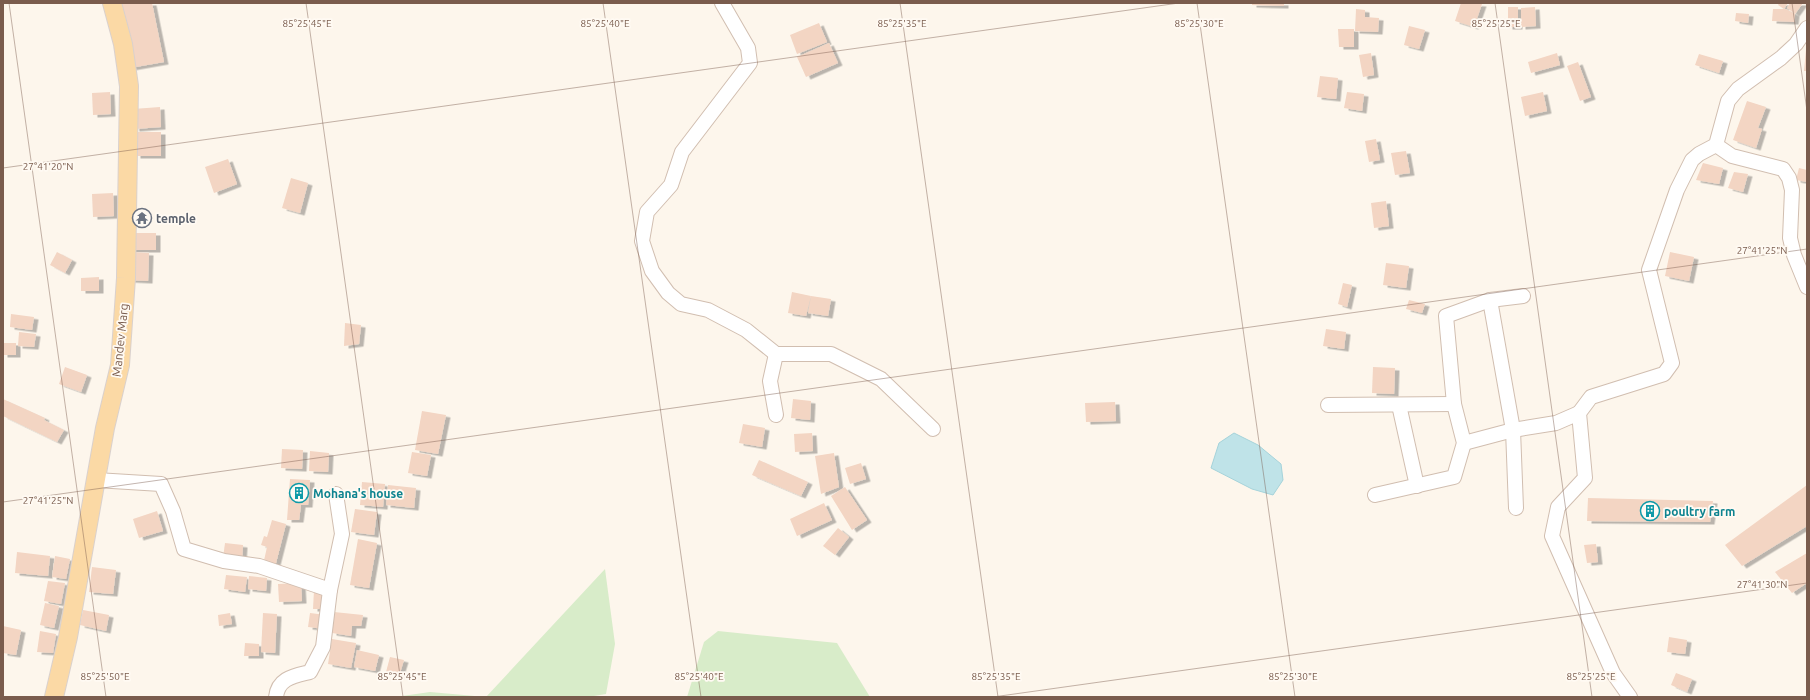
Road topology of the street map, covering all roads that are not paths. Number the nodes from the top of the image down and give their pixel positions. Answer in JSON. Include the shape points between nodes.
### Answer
{"nodes":[{"id":1,"x":112,"y":3,"type":"edge"},
{"id":2,"x":722,"y":3,"type":"edge"},
{"id":3,"x":1807,"y":28,"type":"edge"},
{"id":4,"x":1716,"y":145,"type":"junction"},
{"id":5,"x":1807,"y":287,"type":"edge"},
{"id":6,"x":1523,"y":296,"type":"dead end"},
{"id":7,"x":1490,"y":300,"type":"junction"},
{"id":8,"x":776,"y":354,"type":"junction"},
{"id":9,"x":1328,"y":404,"type":"dead end"},
{"id":10,"x":1454,"y":404,"type":"junction"},
{"id":11,"x":1399,"y":405,"type":"junction"},
{"id":12,"x":1579,"y":413,"type":"junction"},
{"id":13,"x":776,"y":415,"type":"dead end"},
{"id":14,"x":933,"y":429,"type":"dead end"},
{"id":15,"x":1513,"y":430,"type":"junction"},
{"id":16,"x":1464,"y":443,"type":"junction"},
{"id":17,"x":96,"y":480,"type":"junction"},
{"id":18,"x":1417,"y":486,"type":"junction"},
{"id":19,"x":336,"y":494,"type":"dead end"},
{"id":20,"x":1375,"y":496,"type":"dead end"},
{"id":21,"x":1516,"y":508,"type":"dead end"},
{"id":22,"x":330,"y":590,"type":"junction"},
{"id":23,"x":54,"y":697,"type":"edge"},
{"id":24,"x":276,"y":697,"type":"edge"},
{"id":25,"x":1630,"y":697,"type":"edge"}],
"edges":[{"from":1,"to":17,"type":"main road","name":"Mandev Marg","via":[[123,44],[129,86],[126,278],[120,365]]},
{"from":2,"to":8,"type":"street","via":[[748,48],[750,63],[682,152],[671,185],[648,212],[642,241],[652,271],[668,293],[681,304],[708,310],[746,330]]},
{"from":3,"to":4,"type":"street","via":[[1796,44],[1781,58],[1738,89],[1728,101]]},
{"from":4,"to":5,"type":"street","via":[[1732,156],[1783,169],[1789,178],[1792,190],[1790,238]]},
{"from":4,"to":12,"type":"street","via":[[1692,160],[1677,190],[1649,270],[1672,363],[1664,374],[1592,397]]},
{"from":6,"to":7,"type":"street"},
{"from":7,"to":10,"type":"street","via":[[1446,316]]},
{"from":7,"to":15,"type":"street"},
{"from":8,"to":13,"type":"street","via":[[770,381]]},
{"from":8,"to":14,"type":"street","via":[[831,354],[881,379]]},
{"from":9,"to":11,"type":"street"},
{"from":10,"to":11,"type":"street"},
{"from":10,"to":16,"type":"street"},
{"from":11,"to":18,"type":"street"},
{"from":12,"to":15,"type":"street","via":[[1556,423]]},
{"from":12,"to":25,"type":"street","via":[[1585,478],[1558,507],[1552,536],[1613,673]]},
{"from":15,"to":16,"type":"street"},
{"from":15,"to":21,"type":"street"},
{"from":16,"to":18,"type":"street","via":[[1454,477]]},
{"from":17,"to":22,"type":"street","via":[[161,484],[173,511],[184,548],[224,561],[260,566]]},
{"from":17,"to":23,"type":"main road","name":"Mandev Marg","via":[[68,637]]},
{"from":18,"to":20,"type":"street"},
{"from":19,"to":22,"type":"street","via":[[342,534]]},
{"from":22,"to":24,"type":"street","via":[[323,647],[320,653],[310,672],[288,678],[277,689]]}]}
